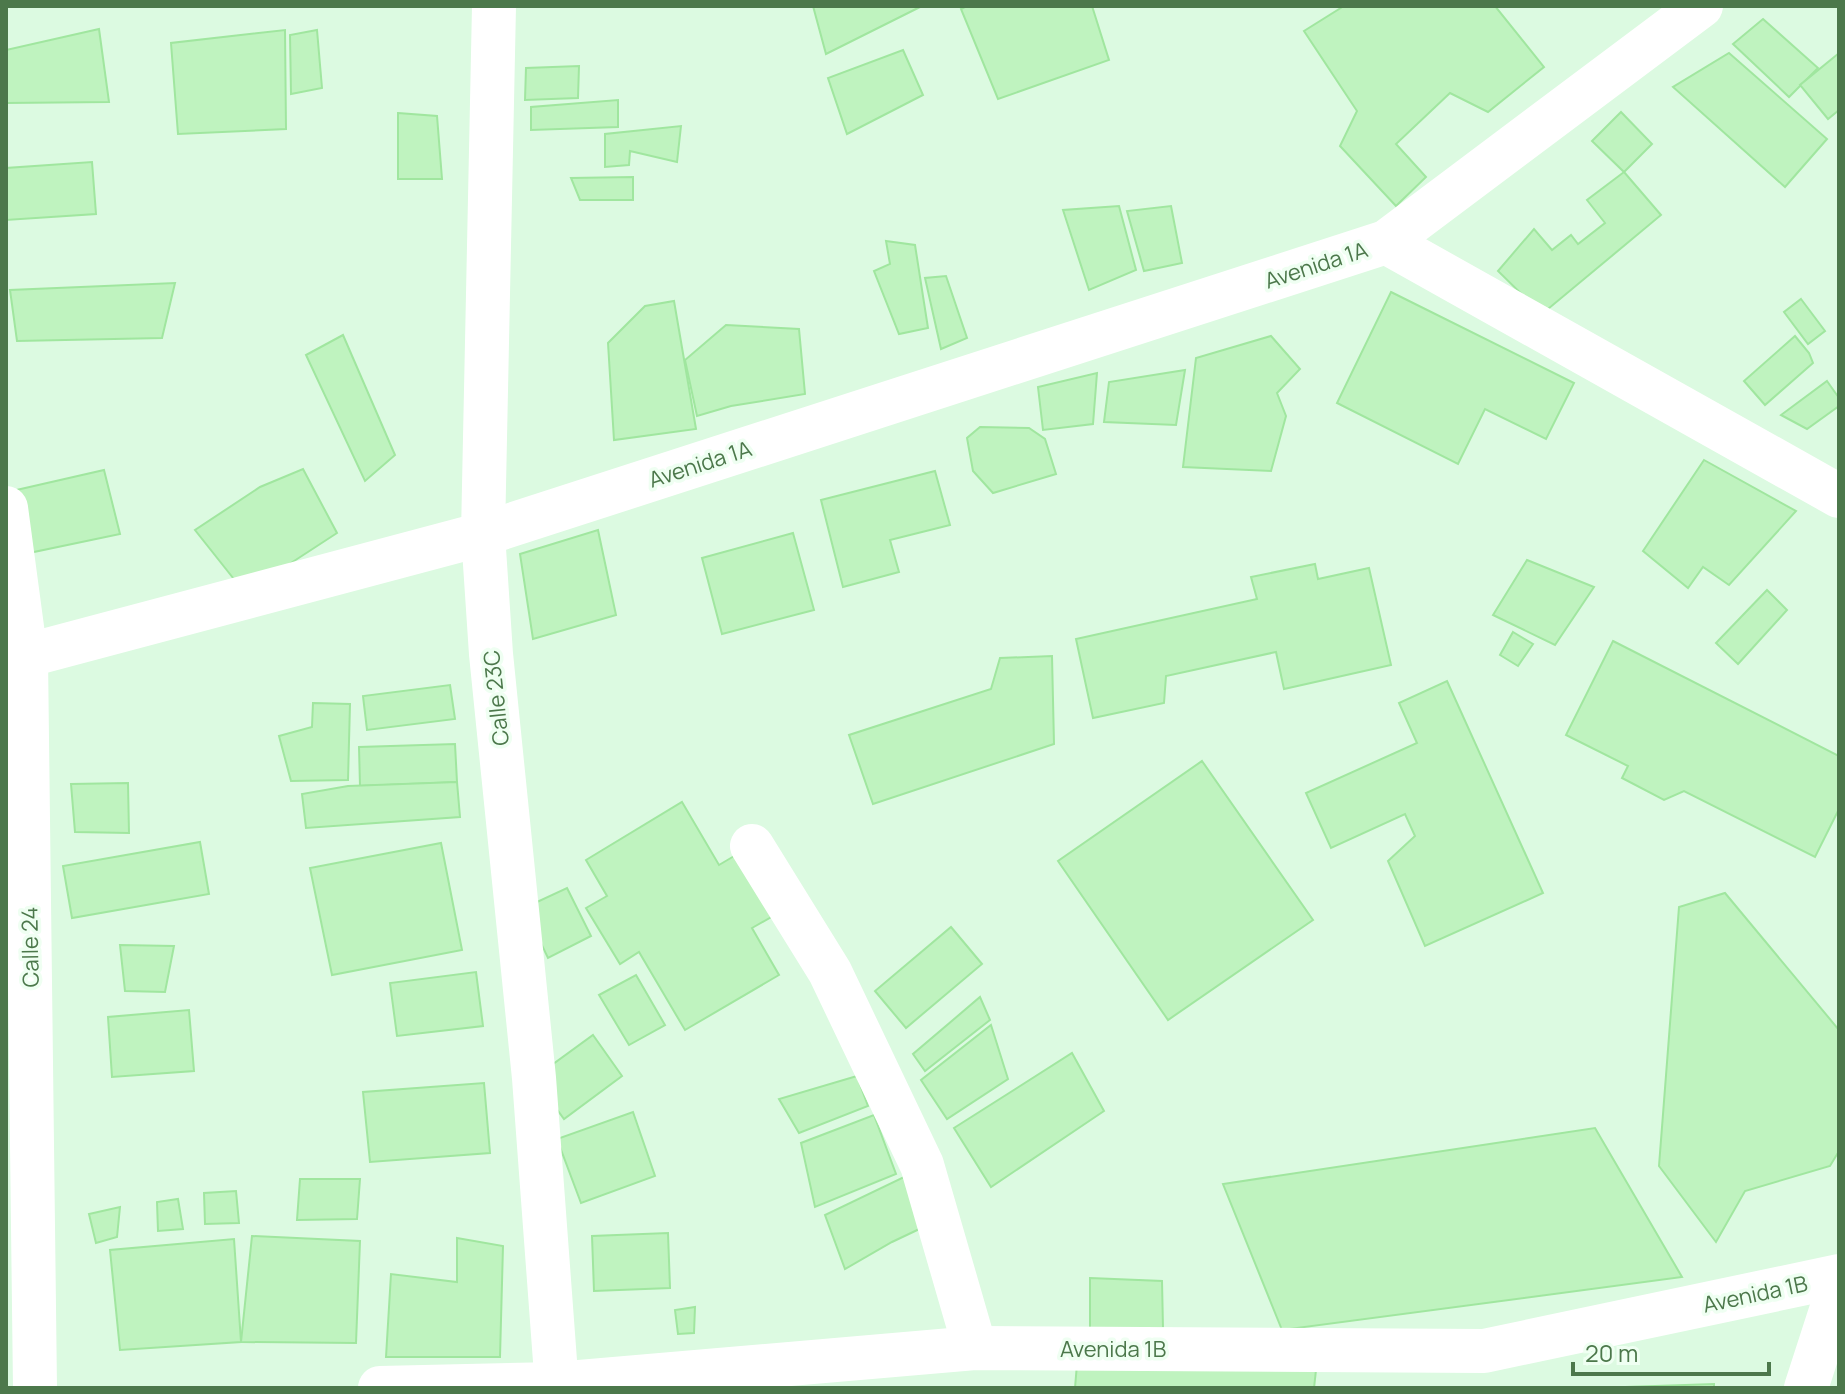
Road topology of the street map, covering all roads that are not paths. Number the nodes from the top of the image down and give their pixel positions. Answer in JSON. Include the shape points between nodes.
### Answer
{"nodes":[{"id":1,"x":494,"y":6,"type":"edge"},
{"id":2,"x":1701,"y":6,"type":"edge"},
{"id":3,"x":1386,"y":242,"type":"junction"},
{"id":4,"x":1839,"y":496,"type":"edge"},
{"id":5,"x":6,"y":508,"type":"edge"},
{"id":6,"x":483,"y":534,"type":"junction"},
{"id":7,"x":16,"y":659,"type":"edge"},
{"id":8,"x":752,"y":846,"type":"dead end"},
{"id":9,"x":1839,"y":1276,"type":"edge"},
{"id":10,"x":1839,"y":1286,"type":"edge"},
{"id":11,"x":975,"y":1348,"type":"junction"},
{"id":12,"x":556,"y":1386,"type":"edge"},
{"id":13,"x":35,"y":1388,"type":"edge"},
{"id":14,"x":380,"y":1388,"type":"edge"},
{"id":15,"x":1806,"y":1388,"type":"edge"}],
"edges":[{"from":1,"to":6,"type":"street","name":"Calle 23C"},
{"from":2,"to":3,"type":"street","name":"Avenida 1A"},
{"from":3,"to":4,"type":"street","name":"Avenida 1A"},
{"from":3,"to":6,"type":"street","name":"Avenida 1A"},
{"from":5,"to":7,"type":"street","name":"Calle 24"},
{"from":6,"to":7,"type":"street","name":"Avenida 1A"},
{"from":6,"to":12,"type":"street","name":"Calle 23C","via":[[534,1078]]},
{"from":7,"to":13,"type":"street","name":"Calle 24"},
{"from":8,"to":11,"type":"street","via":[[830,972],[922,1165]]},
{"from":9,"to":11,"type":"street","name":"Avenida 1B","via":[[1484,1351]]},
{"from":10,"to":15,"type":"street"},
{"from":11,"to":12,"type":"street","name":"Avenida 1B"},
{"from":12,"to":14,"type":"street","name":"Avenida 1B"}]}
